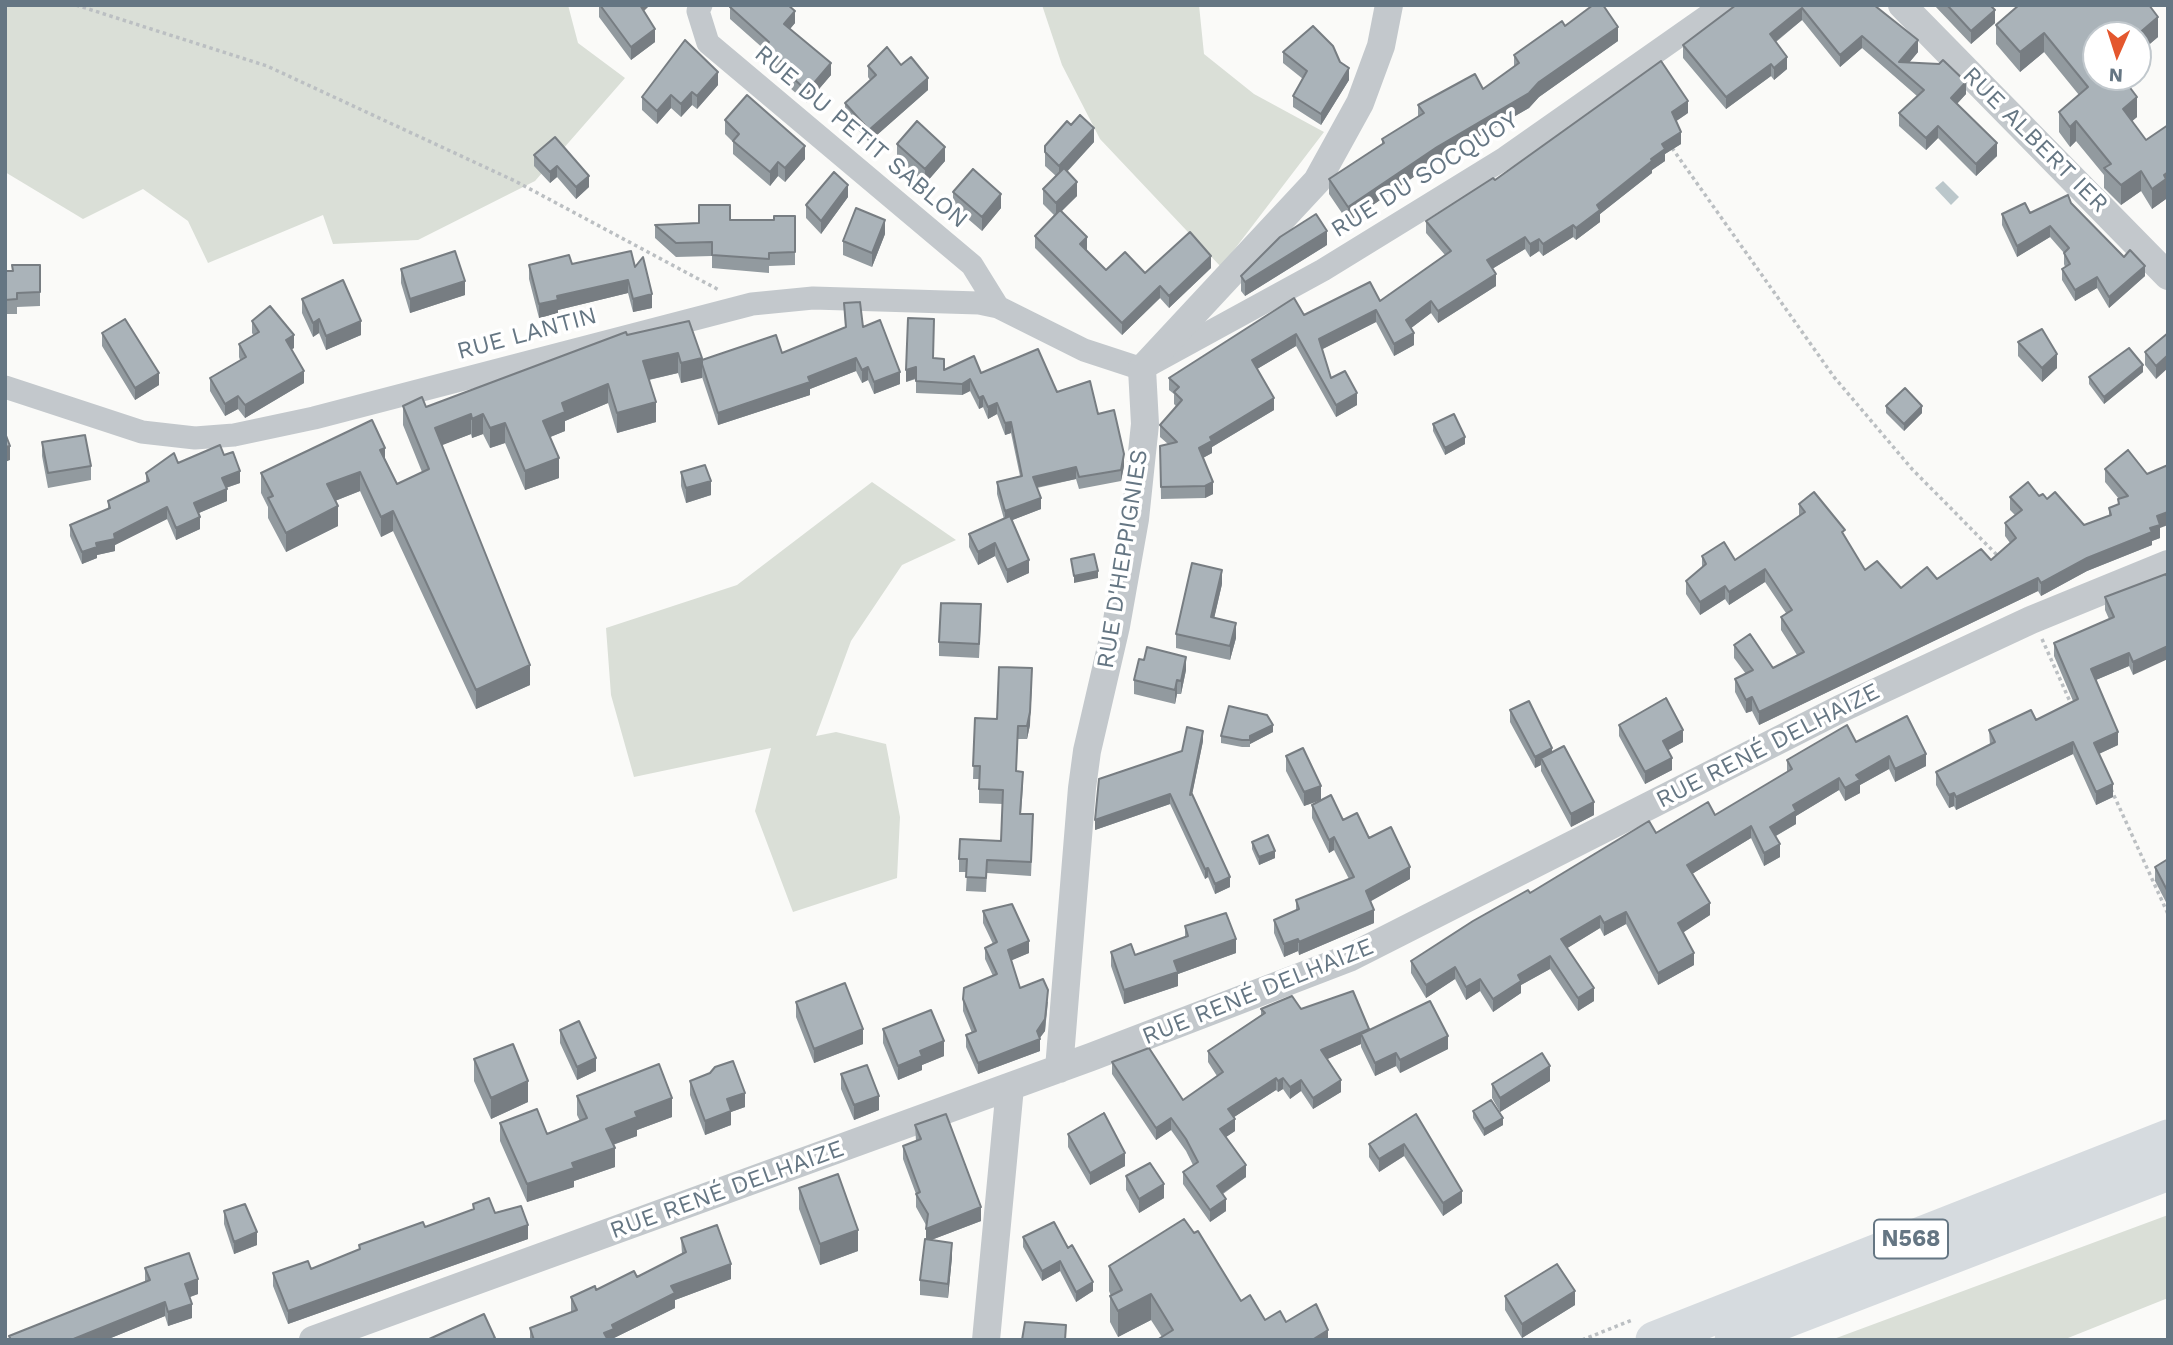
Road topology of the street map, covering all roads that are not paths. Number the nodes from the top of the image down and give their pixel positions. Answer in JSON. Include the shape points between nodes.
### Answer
{"nodes":[{"id":1,"x":701,"y":5,"type":"edge"},
{"id":2,"x":1390,"y":5,"type":"edge"},
{"id":3,"x":1723,"y":5,"type":"edge"},
{"id":4,"x":1902,"y":5,"type":"edge"},
{"id":5,"x":2168,"y":276,"type":"edge"},
{"id":6,"x":998,"y":307,"type":"junction"},
{"id":7,"x":1142,"y":369,"type":"junction"},
{"id":8,"x":5,"y":387,"type":"edge"},
{"id":9,"x":2168,"y":565,"type":"edge"},
{"id":10,"x":1059,"y":1069,"type":"junction"},
{"id":11,"x":1010,"y":1087,"type":"junction"},
{"id":12,"x":2168,"y":1138,"type":"edge"},
{"id":13,"x":2168,"y":1172,"type":"edge"},
{"id":14,"x":313,"y":1340,"type":"edge"},
{"id":15,"x":986,"y":1340,"type":"edge"},
{"id":16,"x":1654,"y":1340,"type":"edge"},
{"id":17,"x":1733,"y":1340,"type":"edge"}],
"edges":[{"from":1,"to":6,"type":"street","name":"RUE DU PETIT SABLON","via":[[698,11],[708,43],[972,265]]},
{"from":2,"to":7,"type":"street","via":[[1360,103],[1317,181]]},
{"from":3,"to":7,"type":"street","name":"RUE DU SOCQUOY","via":[[1505,158],[1323,270]]},
{"from":4,"to":5,"type":"street","name":"RUE ALBERT IER"},
{"from":6,"to":7,"type":"street","name":"RUE LANTIN","via":[[1084,350]]},
{"from":6,"to":8,"type":"street","name":"RUE LANTIN","via":[[875,298],[752,304],[234,435],[195,438],[142,432]]},
{"from":7,"to":10,"type":"street","name":"RUE D'HEPPIGNIES","via":[[1145,424],[1135,519],[1087,751]]},
{"from":9,"to":10,"type":"street","name":"RUE RENÉ DELHAIZE","via":[[2036,618],[1840,709],[1349,958]]},
{"from":10,"to":11,"type":"street","name":"RUE RENÉ DELHAIZE"},
{"from":11,"to":14,"type":"street","name":"RUE RENÉ DELHAIZE"},
{"from":11,"to":15,"type":"street"},
{"from":12,"to":16,"type":"highway","number":"N568"},
{"from":13,"to":17,"type":"highway","number":"N568"}]}
